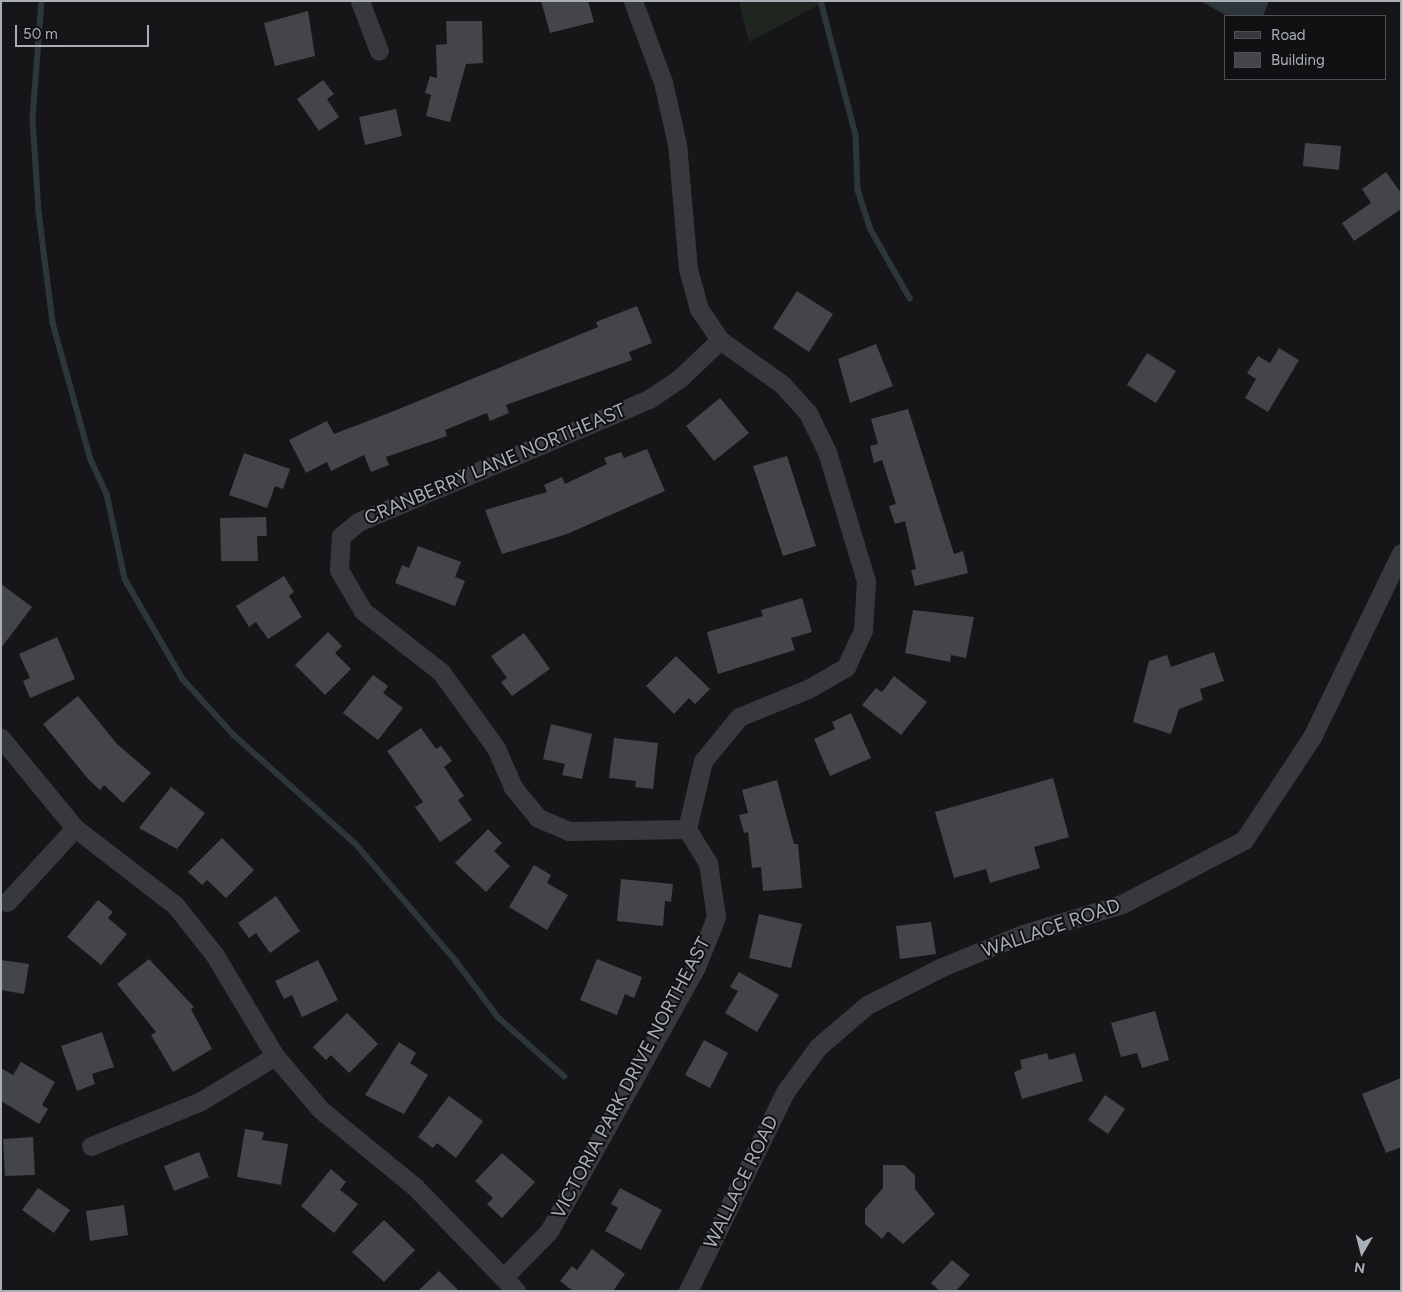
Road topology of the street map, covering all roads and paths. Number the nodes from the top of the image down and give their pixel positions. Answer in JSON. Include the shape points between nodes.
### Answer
{"nodes":[{"id":1,"x":360,"y":1,"type":"edge"},
{"id":2,"x":633,"y":1,"type":"edge"},
{"id":3,"x":379,"y":52,"type":"dead end"},
{"id":4,"x":720,"y":340,"type":"junction"},
{"id":5,"x":1401,"y":553,"type":"edge"},
{"id":6,"x":1,"y":738,"type":"edge"},
{"id":7,"x":75,"y":828,"type":"junction"},
{"id":8,"x":687,"y":829,"type":"junction"},
{"id":9,"x":7,"y":902,"type":"dead end"},
{"id":10,"x":275,"y":1056,"type":"junction"},
{"id":11,"x":91,"y":1146,"type":"dead end"},
{"id":12,"x":509,"y":1284,"type":"edge"},
{"id":13,"x":688,"y":1291,"type":"edge"}],
"edges":[{"from":1,"to":3,"type":"street"},
{"from":2,"to":4,"type":"street","via":[[663,82],[676,144],[688,269],[699,309]]},
{"from":4,"to":8,"type":"street","via":[[783,384],[808,413],[827,452],[866,581],[863,630],[846,667],[808,689],[739,717],[703,761]]},
{"from":4,"to":8,"type":"street","name":"CRANBERRY LANE NORTHEAST","via":[[680,378],[649,399],[358,522],[341,536],[339,570],[363,611],[441,672],[496,748],[513,788],[538,818],[570,831]]},
{"from":5,"to":13,"type":"street","name":"WALLACE ROAD","via":[[1312,738],[1244,840],[1122,904],[1023,934],[942,967],[868,1005],[818,1047],[785,1092]]},
{"from":6,"to":7,"type":"street"},
{"from":7,"to":9,"type":"street"},
{"from":7,"to":10,"type":"street","via":[[175,905],[214,954]]},
{"from":8,"to":12,"type":"street","name":"VICTORIA PARK DRIVE NORTHEAST","via":[[708,863],[716,917],[702,950],[549,1231]]},
{"from":10,"to":11,"type":"street","via":[[200,1101]]},
{"from":10,"to":12,"type":"street","via":[[321,1110],[415,1187]]}]}
